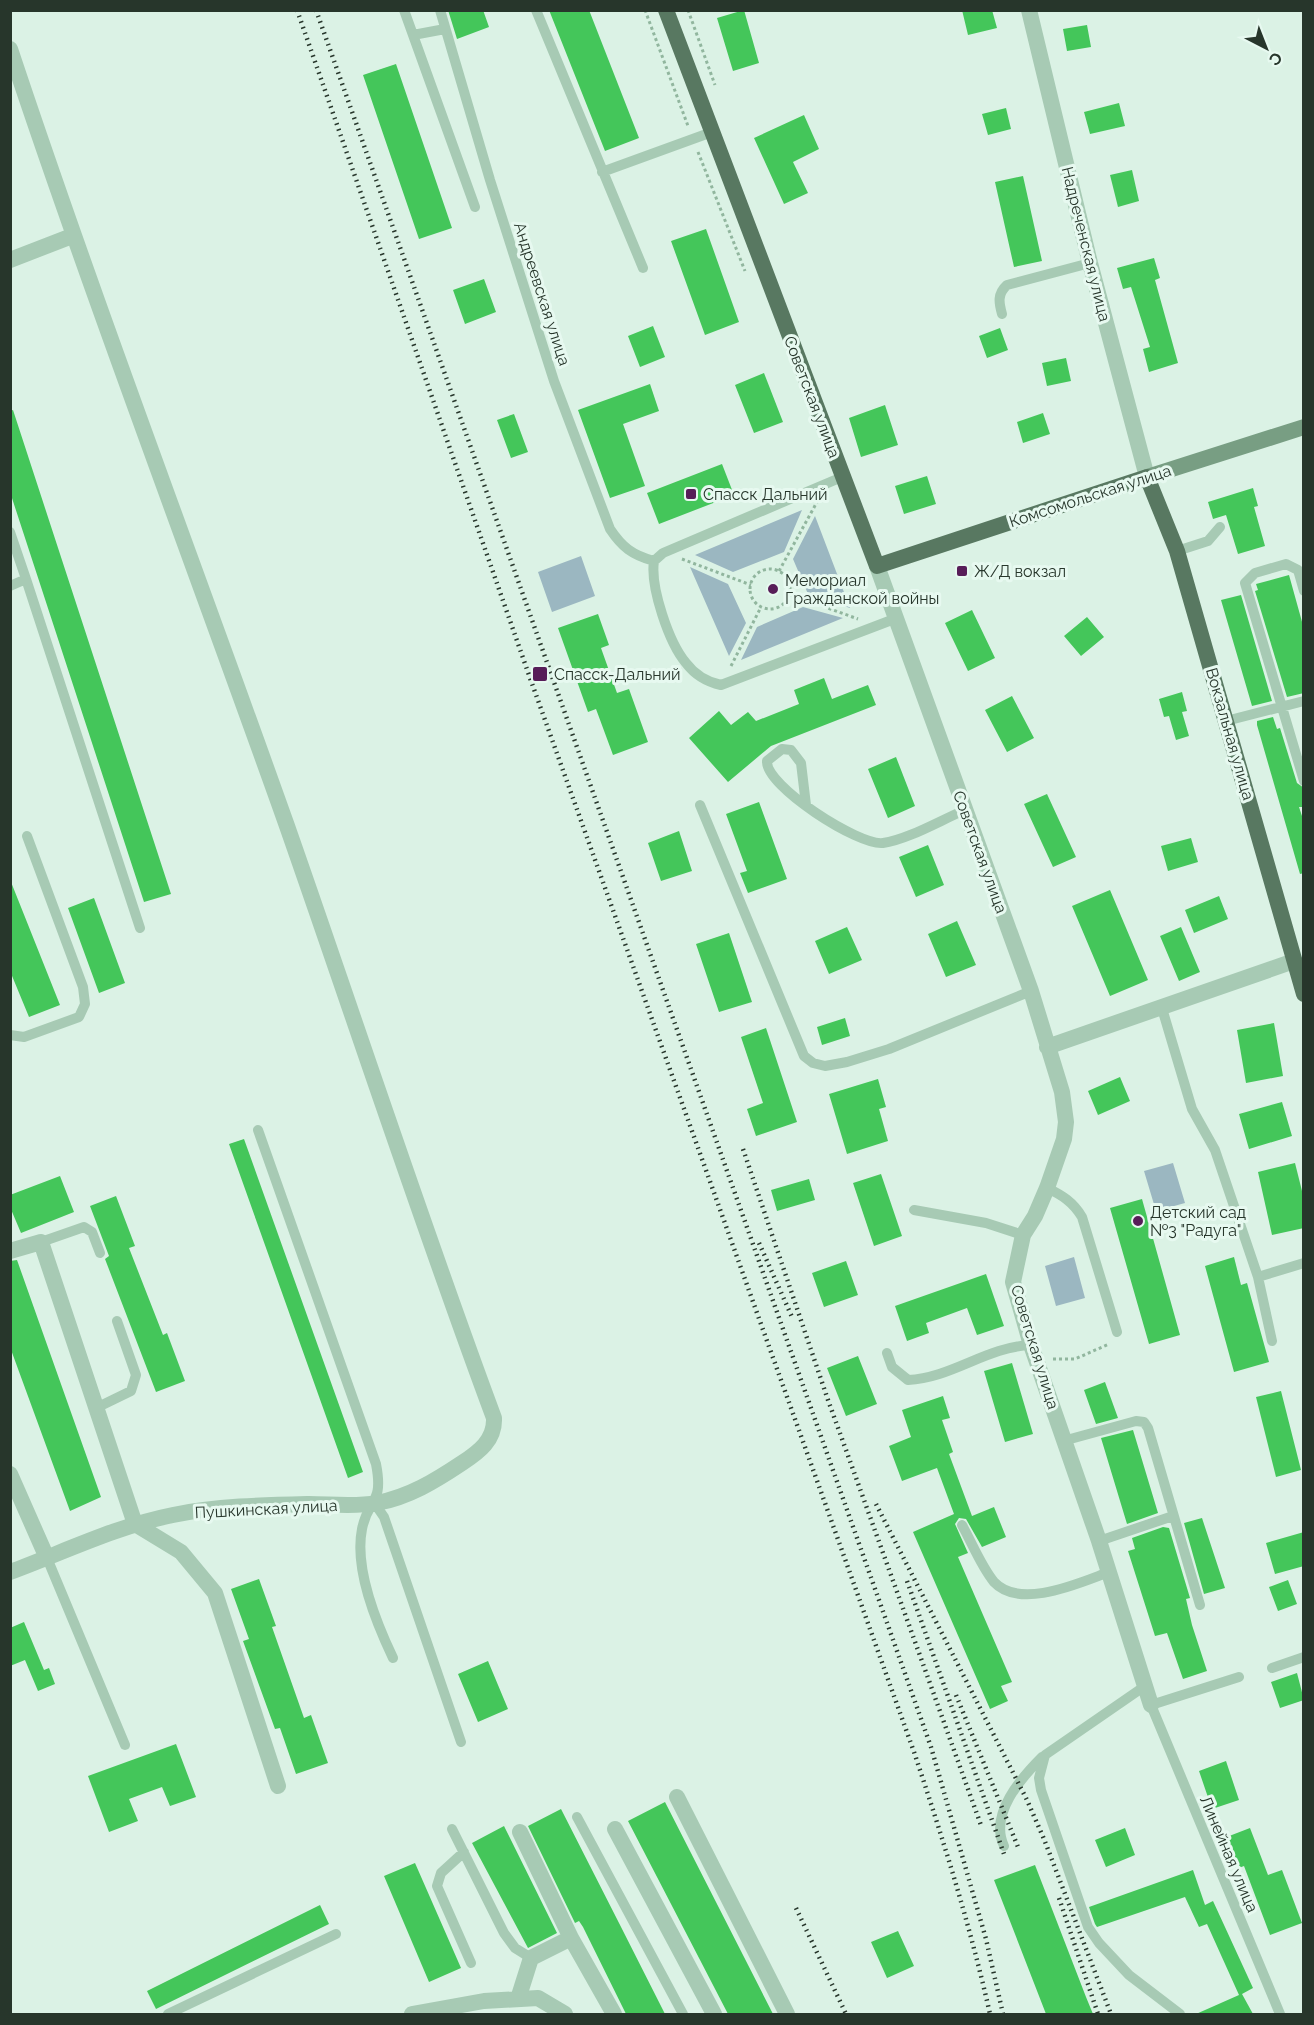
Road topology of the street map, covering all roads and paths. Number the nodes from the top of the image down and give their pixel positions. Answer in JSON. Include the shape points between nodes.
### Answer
{"nodes":[{"id":1,"x":404,"y":10,"type":"edge"},
{"id":2,"x":440,"y":10,"type":"edge"},
{"id":3,"x":537,"y":10,"type":"edge"},
{"id":4,"x":666,"y":10,"type":"edge"},
{"id":5,"x":1029,"y":10,"type":"edge"},
{"id":6,"x":445,"y":28,"type":"junction"},
{"id":7,"x":413,"y":35,"type":"junction"},
{"id":8,"x":10,"y":49,"type":"edge"},
{"id":9,"x":712,"y":132,"type":"junction"},
{"id":10,"x":602,"y":172,"type":"junction"},
{"id":11,"x":475,"y":207,"type":"dead end"},
{"id":12,"x":72,"y":236,"type":"junction"},
{"id":13,"x":10,"y":260,"type":"edge"},
{"id":14,"x":1090,"y":263,"type":"junction"},
{"id":15,"x":643,"y":268,"type":"dead end"},
{"id":16,"x":1002,"y":314,"type":"dead end"},
{"id":17,"x":1304,"y":427,"type":"edge"},
{"id":18,"x":1148,"y":477,"type":"junction"},
{"id":19,"x":835,"y":479,"type":"junction"},
{"id":20,"x":1220,"y":527,"type":"dead end"},
{"id":21,"x":10,"y":532,"type":"edge"},
{"id":22,"x":1178,"y":551,"type":"junction"},
{"id":23,"x":663,"y":553,"type":"junction"},
{"id":24,"x":654,"y":561,"type":"junction"},
{"id":25,"x":878,"y":566,"type":"junction"},
{"id":26,"x":779,"y":572,"type":"junction"},
{"id":27,"x":26,"y":579,"type":"junction"},
{"id":28,"x":751,"y":585,"type":"junction"},
{"id":29,"x":10,"y":586,"type":"edge"},
{"id":30,"x":1304,"y":591,"type":"edge"},
{"id":31,"x":789,"y":594,"type":"junction"},
{"id":32,"x":761,"y":606,"type":"junction"},
{"id":33,"x":897,"y":618,"type":"junction"},
{"id":34,"x":875,"y":627,"type":"junction"},
{"id":35,"x":722,"y":685,"type":"junction"},
{"id":36,"x":1304,"y":701,"type":"edge"},
{"id":37,"x":1281,"y":707,"type":"junction"},
{"id":38,"x":1226,"y":721,"type":"junction"},
{"id":39,"x":1304,"y":781,"type":"edge"},
{"id":40,"x":700,"y":805,"type":"dead end"},
{"id":41,"x":806,"y":805,"type":"junction"},
{"id":42,"x":965,"y":810,"type":"junction"},
{"id":43,"x":27,"y":836,"type":"dead end"},
{"id":44,"x":140,"y":928,"type":"dead end"},
{"id":45,"x":1294,"y":961,"type":"junction"},
{"id":46,"x":1031,"y":991,"type":"junction"},
{"id":47,"x":1304,"y":994,"type":"edge"},
{"id":48,"x":1161,"y":1005,"type":"junction"},
{"id":49,"x":10,"y":1035,"type":"edge"},
{"id":50,"x":1047,"y":1047,"type":"junction"},
{"id":51,"x":258,"y":1130,"type":"dead end"},
{"id":52,"x":1047,"y":1188,"type":"junction"},
{"id":53,"x":914,"y":1210,"type":"dead end"},
{"id":54,"x":1023,"y":1235,"type":"junction"},
{"id":55,"x":41,"y":1242,"type":"junction"},
{"id":56,"x":10,"y":1251,"type":"edge"},
{"id":57,"x":100,"y":1253,"type":"dead end"},
{"id":58,"x":1304,"y":1263,"type":"edge"},
{"id":59,"x":1257,"y":1277,"type":"junction"},
{"id":60,"x":117,"y":1321,"type":"dead end"},
{"id":61,"x":1117,"y":1332,"type":"joint"},
{"id":62,"x":1272,"y":1341,"type":"dead end"},
{"id":63,"x":887,"y":1353,"type":"dead end"},
{"id":64,"x":1034,"y":1353,"type":"junction"},
{"id":65,"x":96,"y":1408,"type":"junction"},
{"id":66,"x":1064,"y":1441,"type":"junction"},
{"id":67,"x":10,"y":1474,"type":"edge"},
{"id":68,"x":375,"y":1504,"type":"junction"},
{"id":69,"x":1173,"y":1516,"type":"junction"},
{"id":70,"x":135,"y":1524,"type":"junction"},
{"id":71,"x":962,"y":1525,"type":"dead end"},
{"id":72,"x":1099,"y":1541,"type":"junction"},
{"id":73,"x":47,"y":1558,"type":"junction"},
{"id":74,"x":10,"y":1572,"type":"edge"},
{"id":75,"x":1109,"y":1572,"type":"junction"},
{"id":76,"x":1200,"y":1605,"type":"dead end"},
{"id":77,"x":1304,"y":1657,"type":"edge"},
{"id":78,"x":393,"y":1658,"type":"dead end"},
{"id":79,"x":1272,"y":1668,"type":"dead end"},
{"id":80,"x":1239,"y":1677,"type":"dead end"},
{"id":81,"x":1145,"y":1686,"type":"junction"},
{"id":82,"x":1151,"y":1706,"type":"junction"},
{"id":83,"x":461,"y":1742,"type":"dead end"},
{"id":84,"x":125,"y":1745,"type":"dead end"},
{"id":85,"x":1045,"y":1755,"type":"junction"},
{"id":86,"x":278,"y":1785,"type":"dead end"},
{"id":87,"x":677,"y":1797,"type":"dead end"},
{"id":88,"x":577,"y":1817,"type":"dead end"},
{"id":89,"x":452,"y":1829,"type":"dead end"},
{"id":90,"x":615,"y":1829,"type":"dead end"},
{"id":91,"x":520,"y":1832,"type":"dead end"},
{"id":92,"x":1004,"y":1846,"type":"dead end"},
{"id":93,"x":464,"y":1852,"type":"junction"},
{"id":94,"x":336,"y":1934,"type":"dead end"},
{"id":95,"x":571,"y":1938,"type":"junction"},
{"id":96,"x":531,"y":1958,"type":"junction"},
{"id":97,"x":471,"y":1963,"type":"dead end"},
{"id":98,"x":518,"y":1999,"type":"junction"},
{"id":99,"x":168,"y":2014,"type":"edge"},
{"id":100,"x":412,"y":2014,"type":"edge"},
{"id":101,"x":565,"y":2014,"type":"edge"},
{"id":102,"x":614,"y":2014,"type":"edge"},
{"id":103,"x":683,"y":2014,"type":"edge"},
{"id":104,"x":714,"y":2014,"type":"edge"},
{"id":105,"x":787,"y":2014,"type":"edge"},
{"id":106,"x":1180,"y":2014,"type":"edge"},
{"id":107,"x":1280,"y":2014,"type":"edge"}],
"edges":[{"from":1,"to":7,"type":"lane"},
{"from":2,"to":6,"type":"lane","name":"Андреевская улица"},
{"from":3,"to":10,"type":"lane"},
{"from":4,"to":9,"type":"main road","name":"Советская улица"},
{"from":5,"to":14,"type":"street","name":"Надреченская улица"},
{"from":6,"to":7,"type":"lane"},
{"from":6,"to":24,"type":"lane","name":"Андреевская улица","via":[[554,381],[610,529],[621,545]]},
{"from":7,"to":11,"type":"lane"},
{"from":8,"to":12,"type":"street"},
{"from":9,"to":10,"type":"lane"},
{"from":9,"to":19,"type":"main road","name":"Советская улица"},
{"from":10,"to":15,"type":"lane"},
{"from":12,"to":13,"type":"street"},
{"from":12,"to":68,"type":"street","name":"Пушкинская улица","via":[[286,826],[494,1418],[495,1431],[471,1458],[429,1485]]},
{"from":14,"to":16,"type":"lane","via":[[1006,285],[999,301]]},
{"from":14,"to":18,"type":"street","name":"Надреченская улица"},
{"from":17,"to":18,"type":"main road","name":"Комсомольская улица"},
{"from":18,"to":22,"type":"main road","name":"Вокзальная улица"},
{"from":18,"to":25,"type":"main road","name":"Комсомольская улица"},
{"from":19,"to":23,"type":"lane"},
{"from":19,"to":25,"type":"main road","name":"Советская улица"},
{"from":19,"to":26,"type":"path"},
{"from":20,"to":22,"type":"lane","via":[[1208,541]]},
{"from":21,"to":27,"type":"lane"},
{"from":22,"to":38,"type":"main road","name":"Вокзальная улица"},
{"from":23,"to":24,"type":"lane"},
{"from":23,"to":28,"type":"path"},
{"from":24,"to":35,"type":"lane","via":[[657,594],[674,645],[697,674]]},
{"from":25,"to":33,"type":"street","name":"Советская улица"},
{"from":26,"to":28,"type":"path","via":[[760,572]]},
{"from":26,"to":31,"type":"path","via":[[788,581]]},
{"from":27,"to":29,"type":"lane"},
{"from":27,"to":44,"type":"lane"},
{"from":28,"to":32,"type":"path","via":[[751,595]]},
{"from":30,"to":37,"type":"lane","via":[[1298,570],[1286,564],[1255,573],[1245,583]]},
{"from":31,"to":32,"type":"path","via":[[776,608]]},
{"from":31,"to":34,"type":"path"},
{"from":32,"to":35,"type":"path"},
{"from":33,"to":34,"type":"lane"},
{"from":33,"to":42,"type":"street","name":"Советская улица"},
{"from":34,"to":35,"type":"lane"},
{"from":36,"to":37,"type":"lane"},
{"from":37,"to":38,"type":"lane"},
{"from":37,"to":39,"type":"lane"},
{"from":38,"to":45,"type":"main road","name":"Вокзальная улица"},
{"from":40,"to":46,"type":"lane","via":[[804,1056],[813,1063],[825,1066],[847,1062],[889,1049]]},
{"from":41,"to":41,"type":"lane","via":[[772,777],[767,762],[773,753],[791,750],[801,763]]},
{"from":41,"to":42,"type":"lane","via":[[848,833],[873,843],[894,840]]},
{"from":42,"to":46,"type":"street","name":"Советская улица"},
{"from":43,"to":49,"type":"lane","via":[[83,987],[85,1004],[79,1017],[24,1037]]},
{"from":45,"to":47,"type":"main road","name":"Вокзальная улица"},
{"from":45,"to":48,"type":"street"},
{"from":46,"to":50,"type":"street","name":"Советская улица"},
{"from":48,"to":50,"type":"street"},
{"from":48,"to":59,"type":"lane","via":[[1192,1109],[1219,1160]]},
{"from":50,"to":52,"type":"street","name":"Советская улица","via":[[1062,1092],[1066,1122]]},
{"from":51,"to":68,"type":"lane","via":[[376,1464],[379,1482]]},
{"from":52,"to":54,"type":"street","name":"Советская улица"},
{"from":52,"to":61,"type":"lane","via":[[1063,1196],[1082,1217]]},
{"from":53,"to":54,"type":"lane","via":[[986,1223]]},
{"from":54,"to":64,"type":"street","name":"Советская улица","via":[[1013,1282]]},
{"from":55,"to":56,"type":"street"},
{"from":55,"to":57,"type":"lane","via":[[84,1227],[92,1232]]},
{"from":55,"to":65,"type":"street"},
{"from":58,"to":59,"type":"lane"},
{"from":59,"to":62,"type":"lane"},
{"from":60,"to":65,"type":"lane","via":[[136,1375],[131,1391]]},
{"from":61,"to":64,"type":"path","via":[[1108,1345],[1075,1359]]},
{"from":63,"to":64,"type":"lane","via":[[892,1367],[908,1380],[940,1376],[972,1359],[1010,1346]]},
{"from":64,"to":66,"type":"street","name":"Советская улица"},
{"from":65,"to":70,"type":"street"},
{"from":66,"to":69,"type":"lane","via":[[1144,1422]]},
{"from":66,"to":72,"type":"street","name":"Советская улица"},
{"from":67,"to":73,"type":"street"},
{"from":68,"to":70,"type":"street","name":"Пушкинская улица","via":[[281,1505],[175,1514]]},
{"from":68,"to":78,"type":"lane","via":[[362,1528],[360,1552],[378,1627]]},
{"from":68,"to":83,"type":"lane","via":[[384,1517]]},
{"from":69,"to":72,"type":"lane"},
{"from":69,"to":76,"type":"lane"},
{"from":70,"to":73,"type":"street","name":"Пушкинская улица"},
{"from":70,"to":86,"type":"street","via":[[181,1552],[215,1593]]},
{"from":71,"to":75,"type":"lane","via":[[994,1581],[1006,1591],[1020,1595],[1053,1591]]},
{"from":72,"to":75,"type":"street","name":"Советская улица"},
{"from":73,"to":74,"type":"street","name":"Пушкинская улица"},
{"from":73,"to":84,"type":"lane"},
{"from":75,"to":81,"type":"street","name":"Советская улица"},
{"from":77,"to":79,"type":"lane"},
{"from":80,"to":82,"type":"lane"},
{"from":81,"to":82,"type":"street","name":"Советская улица"},
{"from":81,"to":85,"type":"lane"},
{"from":82,"to":107,"type":"lane","name":"Линейная улица"},
{"from":85,"to":92,"type":"lane","via":[[1018,1782],[1004,1811],[1000,1838]]},
{"from":85,"to":106,"type":"lane","via":[[1039,1778],[1041,1790],[1088,1927],[1129,1975]]},
{"from":87,"to":105,"type":"street"},
{"from":88,"to":103,"type":"lane"},
{"from":89,"to":93,"type":"lane"},
{"from":90,"to":104,"type":"street"},
{"from":91,"to":95,"type":"street"},
{"from":93,"to":96,"type":"lane","via":[[504,1933]]},
{"from":93,"to":97,"type":"lane","via":[[441,1874],[437,1886]]},
{"from":94,"to":99,"type":"lane"},
{"from":95,"to":96,"type":"street"},
{"from":95,"to":102,"type":"street"},
{"from":96,"to":98,"type":"street"},
{"from":98,"to":100,"type":"street"},
{"from":98,"to":101,"type":"street","via":[[538,1998]]}]}
